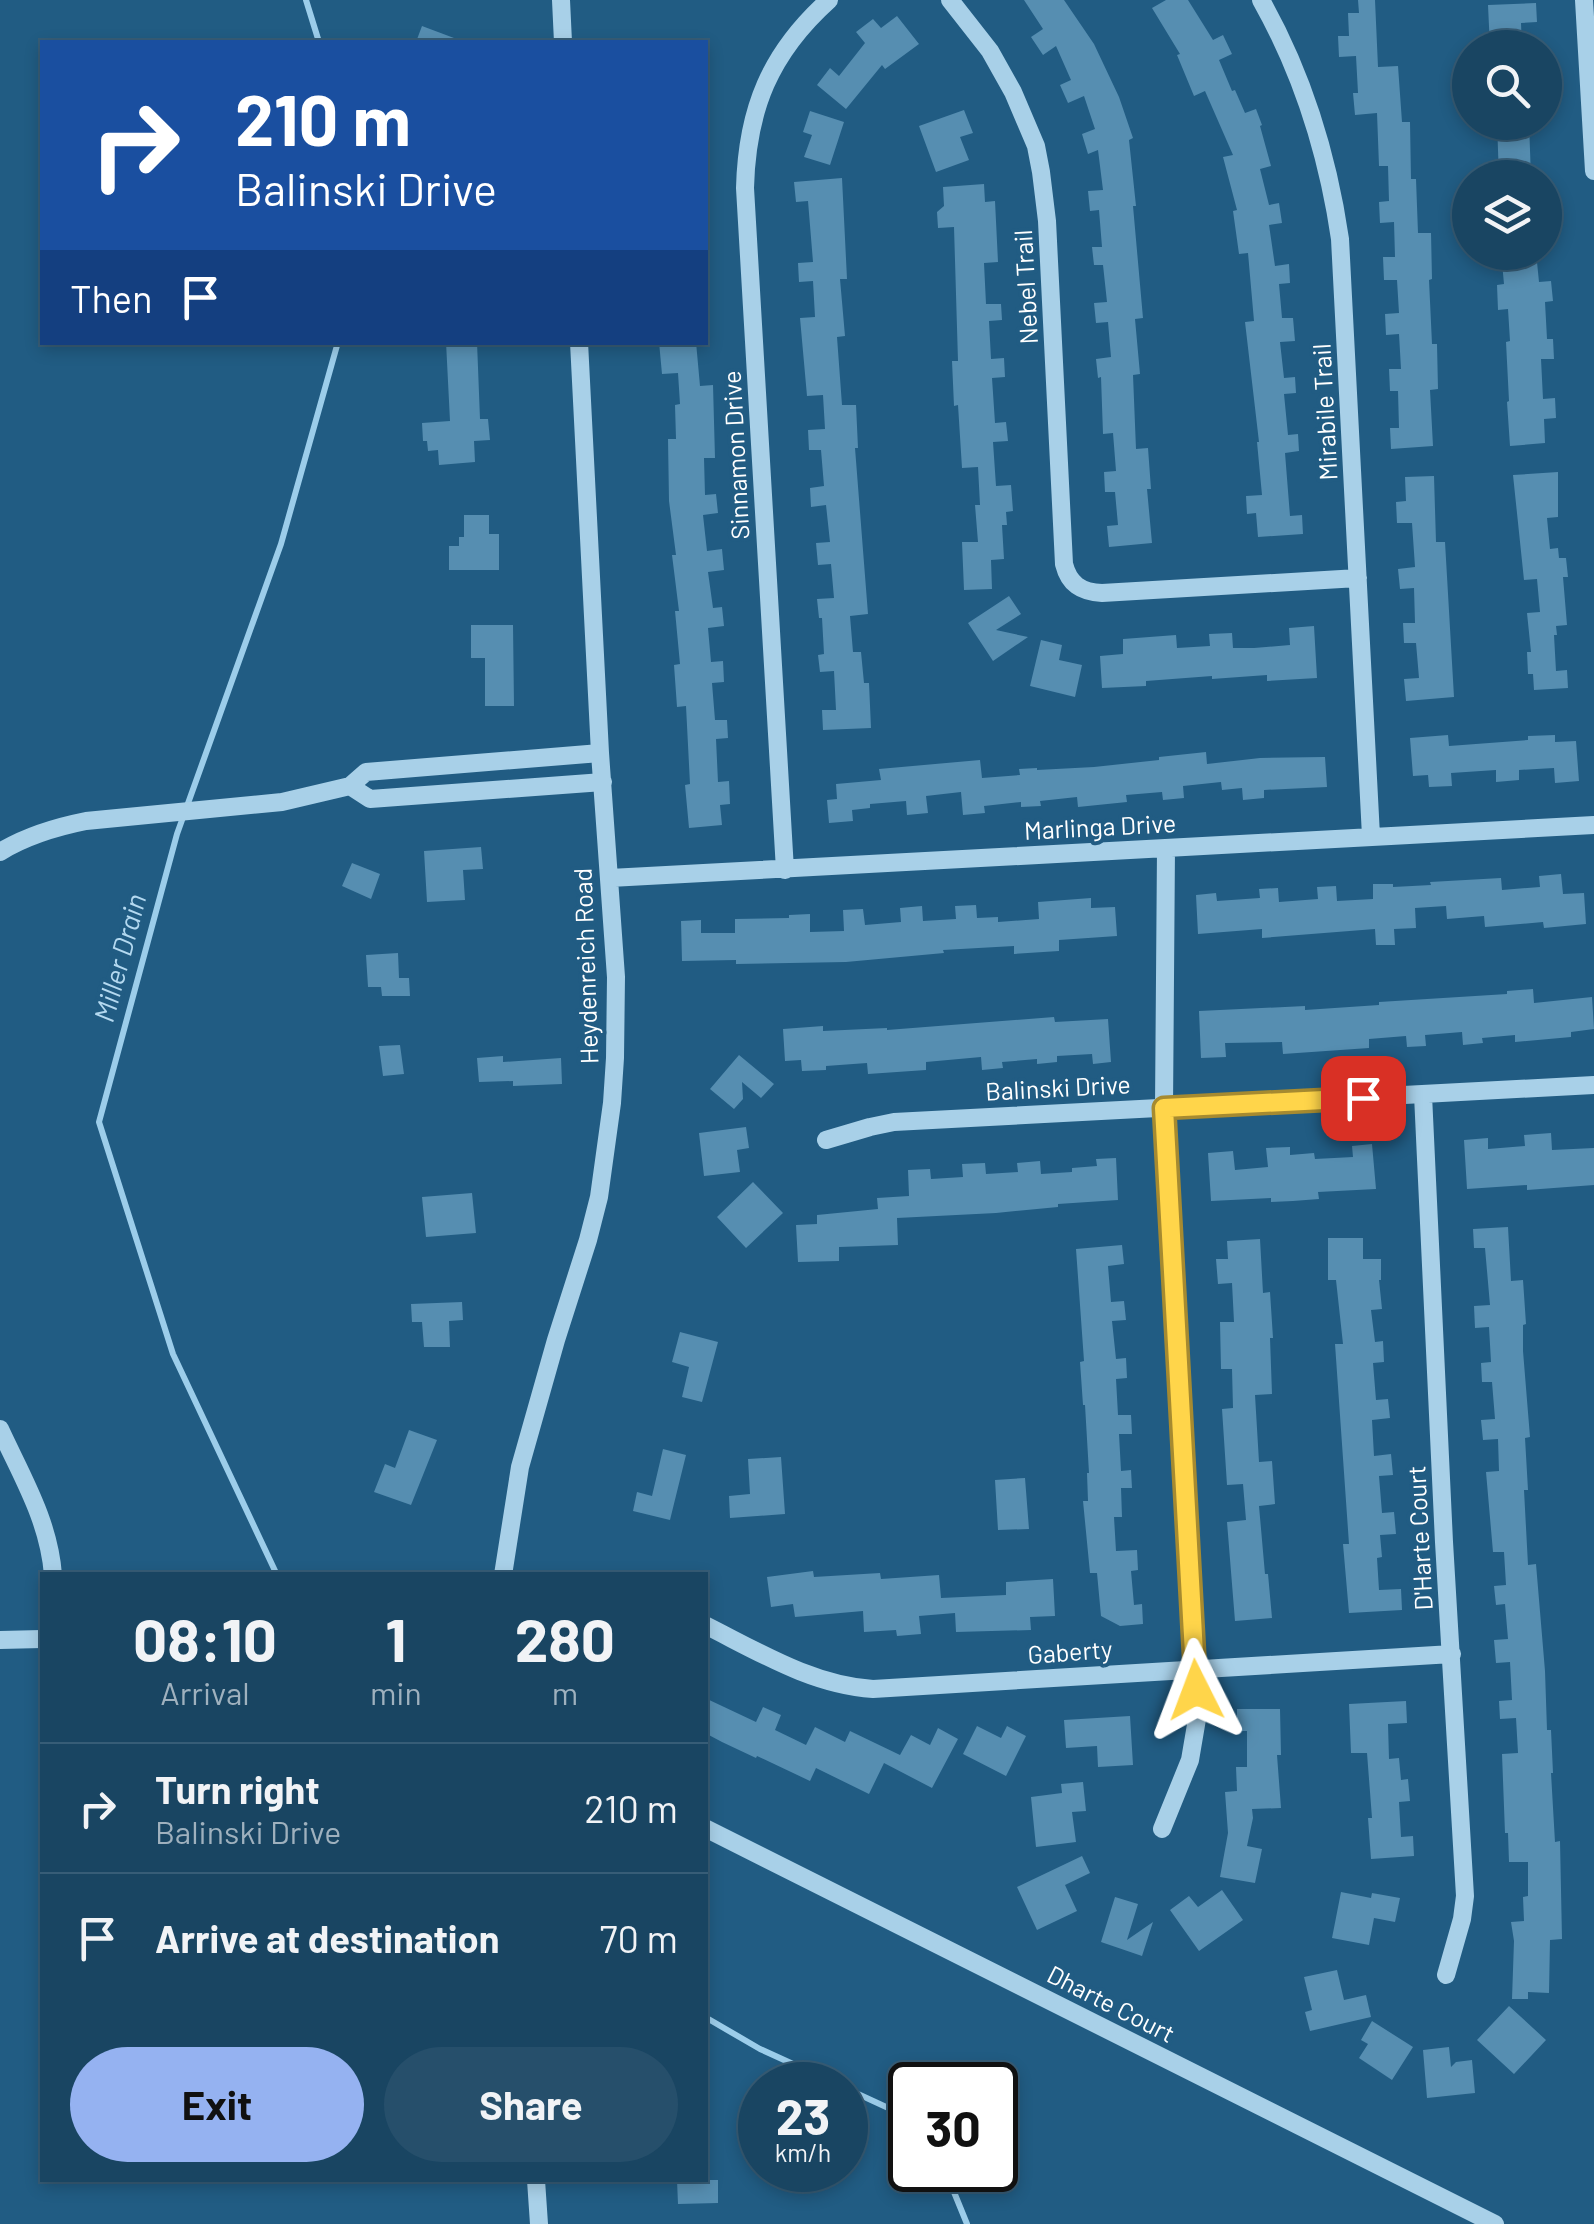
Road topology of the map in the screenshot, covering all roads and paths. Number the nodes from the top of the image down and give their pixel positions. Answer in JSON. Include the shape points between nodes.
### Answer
{"nodes":[{"id":1,"x":561,"y":0,"type":"edge"},
{"id":2,"x":829,"y":0,"type":"edge"},
{"id":3,"x":950,"y":0,"type":"edge"},
{"id":4,"x":1261,"y":0,"type":"edge"},
{"id":5,"x":1584,"y":0,"type":"edge"},
{"id":6,"x":563,"y":40,"type":"edge"},
{"id":7,"x":1594,"y":171,"type":"edge"},
{"id":8,"x":579,"y":345,"type":"edge"},
{"id":9,"x":1358,"y":578,"type":"junction"},
{"id":10,"x":600,"y":753,"type":"junction"},
{"id":11,"x":436,"y":765,"type":"junction"},
{"id":12,"x":603,"y":782,"type":"junction"},
{"id":13,"x":350,"y":786,"type":"junction"},
{"id":14,"x":439,"y":793,"type":"junction"},
{"id":15,"x":1594,"y":826,"type":"edge"},
{"id":16,"x":1372,"y":836,"type":"junction"},
{"id":17,"x":1166,"y":848,"type":"junction"},
{"id":18,"x":0,"y":852,"type":"edge"},
{"id":19,"x":785,"y":870,"type":"junction"},
{"id":20,"x":610,"y":878,"type":"junction"},
{"id":21,"x":1594,"y":1084,"type":"edge"},
{"id":22,"x":1423,"y":1095,"type":"junction"},
{"id":23,"x":1164,"y":1108,"type":"junction"},
{"id":24,"x":826,"y":1140,"type":"dead end"},
{"id":25,"x":0,"y":1430,"type":"edge"},
{"id":26,"x":53,"y":1572,"type":"edge"},
{"id":27,"x":503,"y":1572,"type":"edge"},
{"id":28,"x":708,"y":1626,"type":"edge"},
{"id":29,"x":40,"y":1639,"type":"edge"},
{"id":30,"x":0,"y":1640,"type":"edge"},
{"id":31,"x":1452,"y":1654,"type":"junction"},
{"id":32,"x":1194,"y":1669,"type":"junction"},
{"id":33,"x":1162,"y":1829,"type":"dead end"},
{"id":34,"x":708,"y":1830,"type":"edge"},
{"id":35,"x":1446,"y":1975,"type":"dead end"},
{"id":36,"x":536,"y":2182,"type":"edge"},
{"id":37,"x":540,"y":2224,"type":"edge"},
{"id":38,"x":1495,"y":2224,"type":"edge"}],
"edges":[{"from":1,"to":6,"type":"street"},
{"from":2,"to":19,"type":"street","name":"Sinnamon Drive","via":[[770,71],[746,157]]},
{"from":3,"to":9,"type":"street","name":"Nebel Trail","via":[[990,51],[1036,146],[1048,220],[1067,575],[1081,589],[1102,592]]},
{"from":4,"to":9,"type":"street","name":"Mirabile Trail","via":[[1287,48],[1336,216]]},
{"from":5,"to":7,"type":"street"},
{"from":8,"to":10,"type":"street","name":"Heydenreich Road"},
{"from":9,"to":16,"type":"street","name":"Mirabile Trail"},
{"from":10,"to":11,"type":"street"},
{"from":10,"to":12,"type":"street","name":"Heydenreich Road"},
{"from":11,"to":13,"type":"street","via":[[366,772]]},
{"from":11,"to":14,"type":"street"},
{"from":12,"to":14,"type":"street"},
{"from":12,"to":20,"type":"street","name":"Heydenreich Road"},
{"from":13,"to":14,"type":"street","via":[[370,800]]},
{"from":13,"to":18,"type":"street","via":[[282,802],[86,821]]},
{"from":15,"to":16,"type":"street","name":"Marlinga Drive"},
{"from":16,"to":17,"type":"street","name":"Marlinga Drive"},
{"from":17,"to":19,"type":"street","name":"Marlinga Drive"},
{"from":17,"to":23,"type":"street"},
{"from":19,"to":20,"type":"street","name":"Marlinga Drive"},
{"from":20,"to":27,"type":"street","name":"Heydenreich Road","via":[[617,1018],[606,1147],[588,1240],[520,1467]]},
{"from":21,"to":22,"type":"street","name":"Balinski Drive"},
{"from":22,"to":23,"type":"street","name":"Balinski Drive"},
{"from":22,"to":31,"type":"street","name":"D'Harte Court"},
{"from":23,"to":24,"type":"street","name":"Balinski Drive","via":[[894,1122]]},
{"from":23,"to":32,"type":"street"},
{"from":25,"to":26,"type":"street","via":[[38,1509]]},
{"from":28,"to":32,"type":"street","name":"Gaberty","via":[[794,1670],[847,1688]]},
{"from":29,"to":30,"type":"street"},
{"from":31,"to":32,"type":"street","name":"Gaberty"},
{"from":31,"to":35,"type":"street","name":"D'Harte Court","via":[[1465,1896]]},
{"from":32,"to":33,"type":"street","via":[[1194,1747]]},
{"from":34,"to":38,"type":"street","name":"Dharte Court"},
{"from":36,"to":37,"type":"street"}]}
